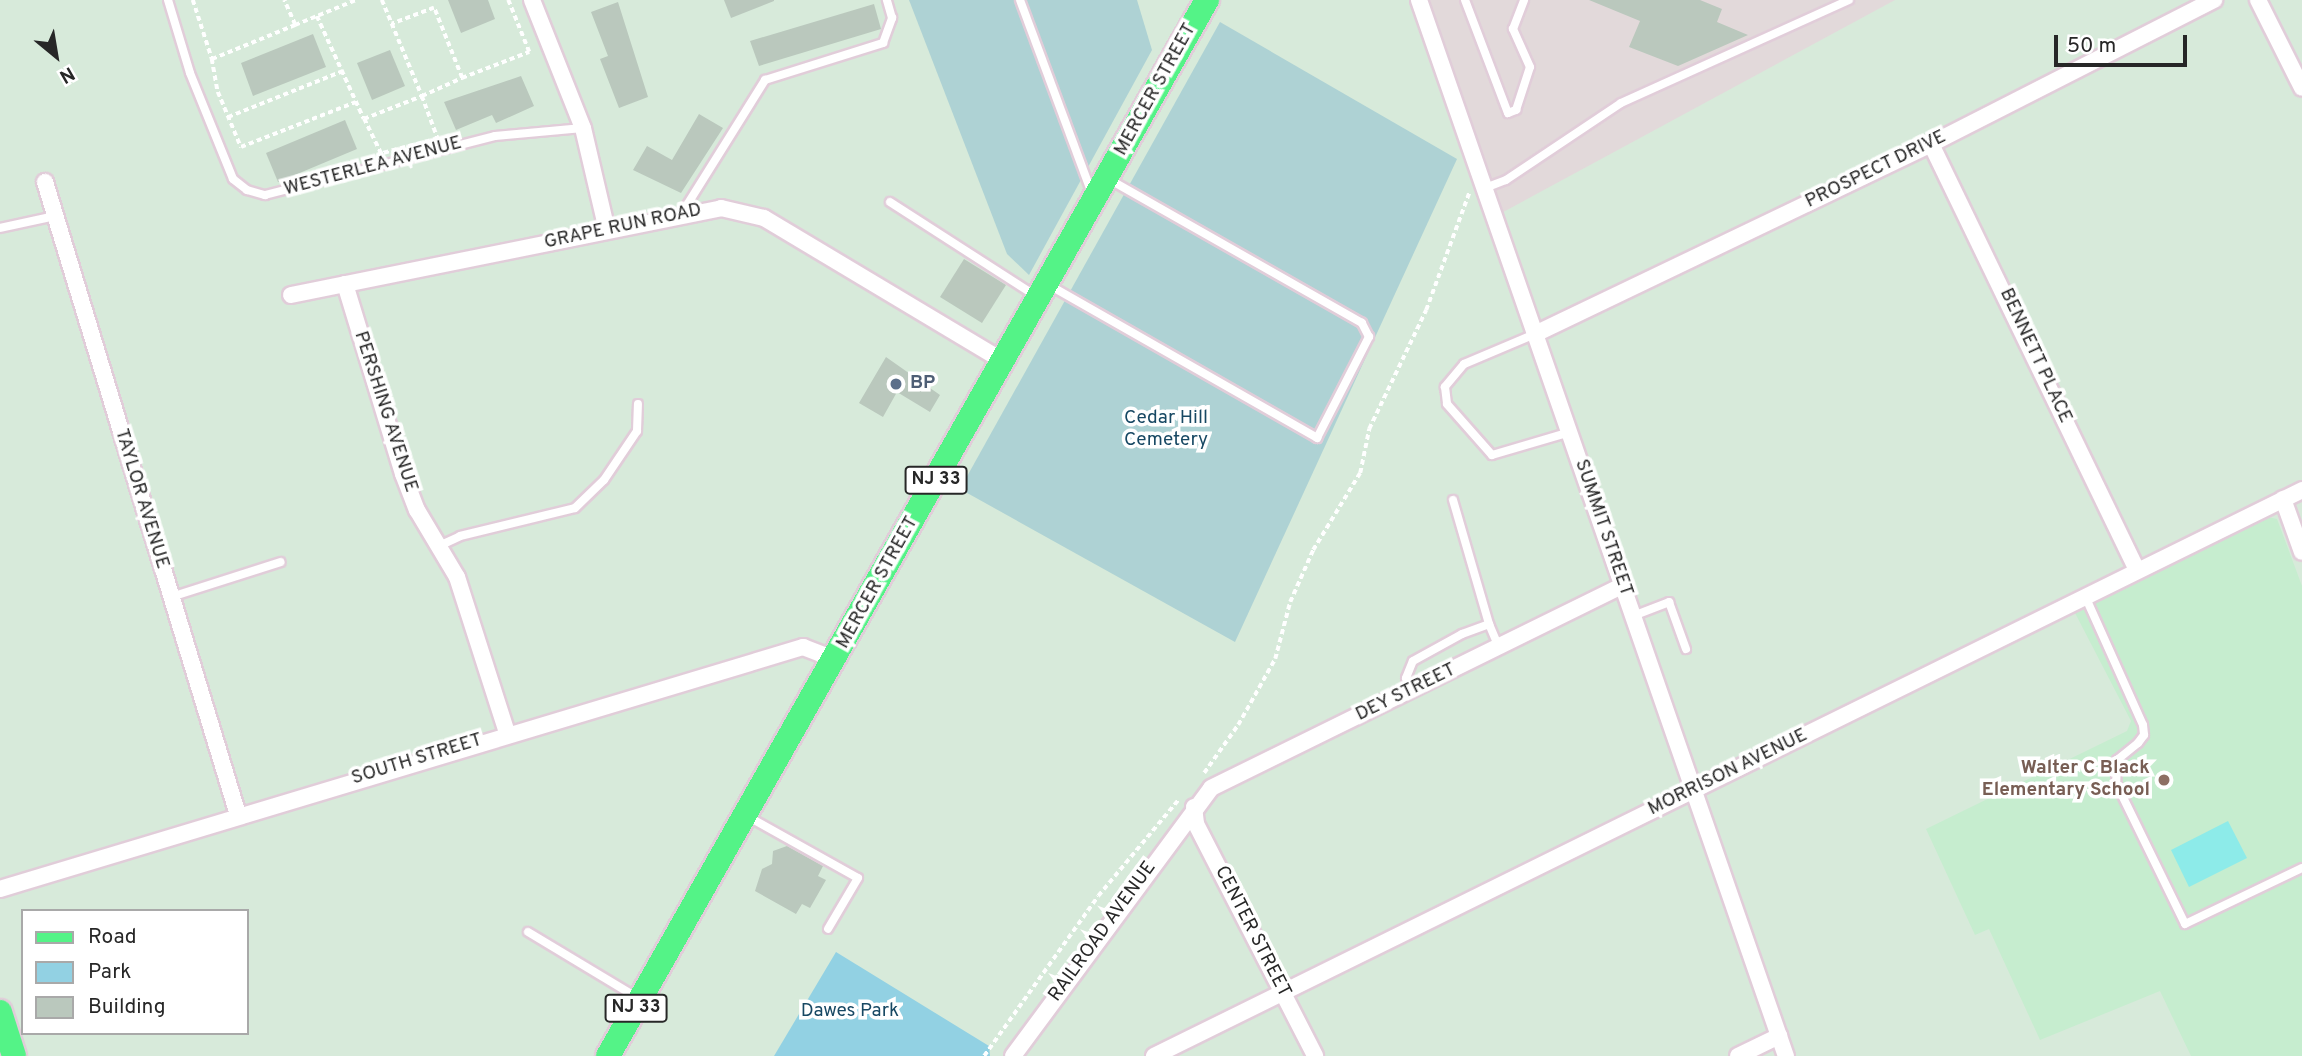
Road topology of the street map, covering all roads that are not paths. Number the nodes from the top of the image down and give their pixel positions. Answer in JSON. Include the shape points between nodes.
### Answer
{"nodes":[{"id":1,"x":167,"y":0,"type":"edge"},
{"id":2,"x":532,"y":0,"type":"edge"},
{"id":3,"x":887,"y":0,"type":"edge"},
{"id":4,"x":1020,"y":0,"type":"edge"},
{"id":5,"x":1207,"y":0,"type":"edge"},
{"id":6,"x":1419,"y":0,"type":"edge"},
{"id":7,"x":1465,"y":0,"type":"edge"},
{"id":8,"x":1524,"y":0,"type":"edge"},
{"id":9,"x":1849,"y":0,"type":"edge"},
{"id":10,"x":2214,"y":0,"type":"edge"},
{"id":11,"x":2258,"y":0,"type":"edge"},
{"id":12,"x":2302,"y":88,"type":"edge"},
{"id":13,"x":583,"y":128,"type":"junction"},
{"id":14,"x":1931,"y":144,"type":"junction"},
{"id":15,"x":1107,"y":178,"type":"junction"},
{"id":16,"x":1482,"y":181,"type":"junction"},
{"id":17,"x":45,"y":182,"type":"dead end"},
{"id":18,"x":1094,"y":200,"type":"junction"},
{"id":19,"x":890,"y":202,"type":"dead end"},
{"id":20,"x":682,"y":213,"type":"junction"},
{"id":21,"x":55,"y":216,"type":"junction"},
{"id":22,"x":0,"y":228,"type":"edge"},
{"id":23,"x":607,"y":230,"type":"junction"},
{"id":24,"x":345,"y":284,"type":"junction"},
{"id":25,"x":1043,"y":291,"type":"junction"},
{"id":26,"x":291,"y":295,"type":"dead end"},
{"id":27,"x":1535,"y":334,"type":"junction"},
{"id":28,"x":1003,"y":361,"type":"junction"},
{"id":29,"x":638,"y":404,"type":"dead end"},
{"id":30,"x":1570,"y":432,"type":"junction"},
{"id":31,"x":2302,"y":490,"type":"edge"},
{"id":32,"x":2283,"y":499,"type":"junction"},
{"id":33,"x":1453,"y":500,"type":"dead end"},
{"id":34,"x":439,"y":546,"type":"junction"},
{"id":35,"x":2302,"y":552,"type":"edge"},
{"id":36,"x":281,"y":562,"type":"dead end"},
{"id":37,"x":2137,"y":570,"type":"junction"},
{"id":38,"x":1623,"y":585,"type":"junction"},
{"id":39,"x":2085,"y":596,"type":"junction"},
{"id":40,"x":171,"y":597,"type":"junction"},
{"id":41,"x":1633,"y":616,"type":"junction"},
{"id":42,"x":1489,"y":624,"type":"junction"},
{"id":43,"x":1499,"y":647,"type":"junction"},
{"id":44,"x":1686,"y":649,"type":"dead end"},
{"id":45,"x":835,"y":659,"type":"junction"},
{"id":46,"x":1412,"y":690,"type":"junction"},
{"id":47,"x":507,"y":733,"type":"junction"},
{"id":48,"x":1694,"y":790,"type":"junction"},
{"id":49,"x":1194,"y":807,"type":"junction"},
{"id":50,"x":238,"y":815,"type":"junction"},
{"id":51,"x":745,"y":815,"type":"junction"},
{"id":52,"x":2302,"y":868,"type":"edge"},
{"id":53,"x":0,"y":889,"type":"edge"},
{"id":54,"x":828,"y":929,"type":"dead end"},
{"id":55,"x":528,"y":932,"type":"dead end"},
{"id":56,"x":1283,"y":992,"type":"junction"},
{"id":57,"x":641,"y":999,"type":"junction"},
{"id":58,"x":0,"y":1012,"type":"edge"},
{"id":59,"x":1779,"y":1036,"type":"junction"},
{"id":60,"x":14,"y":1056,"type":"edge"},
{"id":61,"x":608,"y":1056,"type":"edge"},
{"id":62,"x":1013,"y":1056,"type":"edge"},
{"id":63,"x":1154,"y":1056,"type":"edge"},
{"id":64,"x":1315,"y":1056,"type":"edge"},
{"id":65,"x":1738,"y":1056,"type":"edge"},
{"id":66,"x":1786,"y":1056,"type":"edge"}],
"edges":[{"from":1,"to":13,"type":"lane","name":"WESTERLEA AVENUE","via":[[190,73],[233,180],[247,190],[265,195],[495,136]]},
{"from":2,"to":13,"type":"street"},
{"from":3,"to":20,"type":"lane","via":[[892,18],[883,43],[765,80]]},
{"from":4,"to":18,"type":"lane"},
{"from":5,"to":15,"type":"main road","name":"MERCER STREET","number":"NJ 33"},
{"from":6,"to":16,"type":"street","name":"SUMMIT STREET"},
{"from":7,"to":8,"type":"lane","via":[[1508,113],[1516,110],[1530,67],[1513,29]]},
{"from":9,"to":16,"type":"lane","via":[[1621,103],[1506,180]]},
{"from":10,"to":14,"type":"street","name":"PROSPECT DRIVE"},
{"from":11,"to":12,"type":"street"},
{"from":13,"to":23,"type":"street"},
{"from":14,"to":27,"type":"street","name":"PROSPECT DRIVE"},
{"from":14,"to":37,"type":"street","name":"BENNETT PLACE"},
{"from":15,"to":18,"type":"main road","name":"MERCER STREET","number":"NJ 33"},
{"from":15,"to":25,"type":"lane","via":[[1362,324],[1369,337],[1318,438]]},
{"from":16,"to":27,"type":"street","name":"SUMMIT STREET"},
{"from":17,"to":21,"type":"street","name":"TAYLOR AVENUE"},
{"from":18,"to":25,"type":"main road","name":"MERCER STREET","number":"NJ 33"},
{"from":19,"to":25,"type":"lane"},
{"from":20,"to":23,"type":"street","name":"GRAPE RUN ROAD"},
{"from":20,"to":28,"type":"street","name":"GRAPE RUN ROAD","via":[[721,208],[764,218]]},
{"from":21,"to":22,"type":"lane"},
{"from":21,"to":40,"type":"street","name":"TAYLOR AVENUE"},
{"from":23,"to":24,"type":"street","name":"GRAPE RUN ROAD"},
{"from":24,"to":26,"type":"street","name":"GRAPE RUN ROAD"},
{"from":24,"to":34,"type":"street","name":"PERSHING AVENUE","via":[[403,474],[417,510]]},
{"from":25,"to":28,"type":"main road","name":"MERCER STREET","number":"NJ 33"},
{"from":27,"to":30,"type":"street","name":"SUMMIT STREET"},
{"from":27,"to":30,"type":"lane","via":[[1464,364],[1445,387],[1447,404],[1492,455]]},
{"from":28,"to":45,"type":"main road","name":"MERCER STREET","number":"NJ 33"},
{"from":29,"to":34,"type":"lane","via":[[637,431],[604,480],[575,508],[460,536]]},
{"from":30,"to":38,"type":"street","name":"SUMMIT STREET"},
{"from":31,"to":32,"type":"street","name":"MORRISON AVENUE"},
{"from":32,"to":35,"type":"street"},
{"from":32,"to":37,"type":"street","name":"MORRISON AVENUE"},
{"from":33,"to":42,"type":"lane"},
{"from":34,"to":47,"type":"street","name":"PERSHING AVENUE","via":[[457,577]]},
{"from":36,"to":40,"type":"lane"},
{"from":37,"to":39,"type":"street","name":"MORRISON AVENUE"},
{"from":38,"to":41,"type":"street","name":"SUMMIT STREET"},
{"from":38,"to":43,"type":"street","name":"DEY STREET"},
{"from":39,"to":48,"type":"street","name":"MORRISON AVENUE"},
{"from":39,"to":52,"type":"lane","via":[[2143,725],[2144,735],[2117,760],[2116,783],[2185,924]]},
{"from":40,"to":50,"type":"street","name":"TAYLOR AVENUE"},
{"from":41,"to":44,"type":"lane","via":[[1669,602]]},
{"from":41,"to":48,"type":"street","name":"SUMMIT STREET"},
{"from":42,"to":43,"type":"lane"},
{"from":42,"to":46,"type":"lane","via":[[1413,661],[1406,678]]},
{"from":43,"to":46,"type":"street","name":"DEY STREET"},
{"from":45,"to":47,"type":"street","name":"SOUTH STREET","via":[[803,647]]},
{"from":45,"to":51,"type":"main road","name":"MERCER STREET","number":"NJ 33"},
{"from":46,"to":49,"type":"street","name":"DEY STREET","via":[[1211,789]]},
{"from":47,"to":50,"type":"street","name":"SOUTH STREET"},
{"from":48,"to":56,"type":"street","name":"MORRISON AVENUE"},
{"from":48,"to":59,"type":"street","name":"SUMMIT STREET"},
{"from":49,"to":56,"type":"street","name":"CENTER STREET","via":[[1196,824]]},
{"from":49,"to":62,"type":"street","name":"RAILROAD AVENUE"},
{"from":50,"to":53,"type":"street","name":"SOUTH STREET"},
{"from":51,"to":54,"type":"lane","via":[[858,878]]},
{"from":51,"to":57,"type":"main road","name":"MERCER STREET","number":"NJ 33"},
{"from":55,"to":57,"type":"lane"},
{"from":56,"to":63,"type":"street","name":"MORRISON AVENUE"},
{"from":56,"to":64,"type":"street","name":"CENTER STREET"},
{"from":57,"to":61,"type":"main road","name":"MERCER STREET","number":"NJ 33"},
{"from":58,"to":60,"type":"main road"},
{"from":59,"to":65,"type":"street"},
{"from":59,"to":66,"type":"street","name":"SUMMIT STREET"}]}
